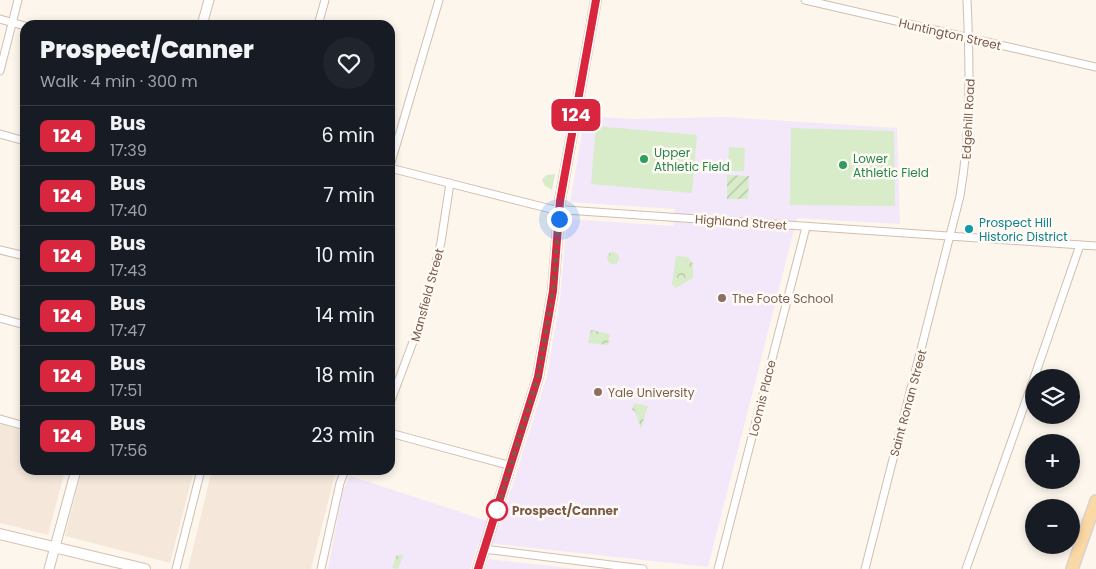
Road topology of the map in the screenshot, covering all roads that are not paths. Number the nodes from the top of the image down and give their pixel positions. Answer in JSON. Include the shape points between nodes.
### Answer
{"nodes":[{"id":1,"x":18,"y":0,"type":"edge"},
{"id":2,"x":210,"y":0,"type":"edge"},
{"id":3,"x":325,"y":0,"type":"edge"},
{"id":4,"x":439,"y":0,"type":"edge"},
{"id":5,"x":596,"y":0,"type":"edge"},
{"id":6,"x":805,"y":0,"type":"edge"},
{"id":7,"x":967,"y":0,"type":"edge"},
{"id":8,"x":0,"y":19,"type":"edge"},
{"id":9,"x":204,"y":20,"type":"edge"},
{"id":10,"x":319,"y":20,"type":"edge"},
{"id":11,"x":12,"y":22,"type":"junction"},
{"id":12,"x":20,"y":24,"type":"edge"},
{"id":13,"x":969,"y":38,"type":"junction"},
{"id":14,"x":1096,"y":67,"type":"edge"},
{"id":15,"x":0,"y":71,"type":"edge"},
{"id":16,"x":0,"y":134,"type":"edge"},
{"id":17,"x":20,"y":140,"type":"edge"},
{"id":18,"x":395,"y":150,"type":"edge"},
{"id":19,"x":395,"y":168,"type":"edge"},
{"id":20,"x":450,"y":183,"type":"junction"},
{"id":21,"x":560,"y":210,"type":"junction"},
{"id":22,"x":806,"y":226,"type":"junction"},
{"id":23,"x":951,"y":236,"type":"junction"},
{"id":24,"x":1080,"y":245,"type":"junction"},
{"id":25,"x":1096,"y":246,"type":"edge"},
{"id":26,"x":0,"y":250,"type":"edge"},
{"id":27,"x":20,"y":255,"type":"edge"},
{"id":28,"x":0,"y":318,"type":"edge"},
{"id":29,"x":20,"y":324,"type":"edge"},
{"id":30,"x":1037,"y":369,"type":"edge"},
{"id":31,"x":395,"y":390,"type":"edge"},
{"id":32,"x":1025,"y":403,"type":"edge"},
{"id":33,"x":0,"y":419,"type":"edge"},
{"id":34,"x":20,"y":425,"type":"edge"},
{"id":35,"x":395,"y":434,"type":"edge"},
{"id":36,"x":511,"y":466,"type":"junction"},
{"id":37,"x":75,"y":475,"type":"edge"},
{"id":38,"x":200,"y":475,"type":"edge"},
{"id":39,"x":343,"y":475,"type":"edge"},
{"id":40,"x":1096,"y":501,"type":"edge"},
{"id":41,"x":0,"y":534,"type":"edge"},
{"id":42,"x":55,"y":547,"type":"junction"},
{"id":43,"x":484,"y":549,"type":"junction"},
{"id":44,"x":49,"y":569,"type":"edge"},
{"id":45,"x":145,"y":569,"type":"edge"},
{"id":46,"x":176,"y":569,"type":"edge"},
{"id":47,"x":321,"y":569,"type":"edge"},
{"id":48,"x":478,"y":569,"type":"edge"},
{"id":49,"x":643,"y":569,"type":"edge"},
{"id":50,"x":718,"y":569,"type":"edge"},
{"id":51,"x":865,"y":569,"type":"edge"},
{"id":52,"x":966,"y":569,"type":"edge"},
{"id":53,"x":1072,"y":569,"type":"edge"}],
"edges":[{"from":1,"to":11,"type":"street"},
{"from":2,"to":9,"type":"street"},
{"from":3,"to":10,"type":"street"},
{"from":4,"to":18,"type":"street"},
{"from":5,"to":21,"type":"main road"},
{"from":6,"to":13,"type":"street","name":"Huntington Street"},
{"from":7,"to":13,"type":"street","name":"Edgehill Road"},
{"from":8,"to":11,"type":"street"},
{"from":11,"to":12,"type":"street"},
{"from":11,"to":15,"type":"street"},
{"from":13,"to":14,"type":"street","name":"Huntington Street"},
{"from":13,"to":23,"type":"street","name":"Edgehill Road","via":[[968,138]]},
{"from":16,"to":17,"type":"street"},
{"from":19,"to":20,"type":"street","name":"Highland Street"},
{"from":20,"to":21,"type":"street","name":"Highland Street"},
{"from":20,"to":31,"type":"street","name":"Mansfield Street","via":[[441,242],[422,318]]},
{"from":21,"to":22,"type":"street","name":"Highland Street"},
{"from":21,"to":36,"type":"main road","via":[[553,291],[541,361]]},
{"from":22,"to":23,"type":"street","name":"Highland Street"},
{"from":22,"to":50,"type":"street","name":"Loomis Place"},
{"from":23,"to":24,"type":"street","name":"Highland Street"},
{"from":23,"to":51,"type":"street","name":"Saint Ronan Street"},
{"from":24,"to":25,"type":"street","name":"Highland Street"},
{"from":24,"to":30,"type":"street"},
{"from":26,"to":27,"type":"street"},
{"from":28,"to":29,"type":"street"},
{"from":32,"to":52,"type":"street"},
{"from":33,"to":34,"type":"street"},
{"from":35,"to":36,"type":"street"},
{"from":36,"to":43,"type":"main road"},
{"from":37,"to":42,"type":"street"},
{"from":38,"to":46,"type":"street"},
{"from":39,"to":47,"type":"street"},
{"from":40,"to":53,"type":"main road"},
{"from":41,"to":42,"type":"main road"},
{"from":42,"to":44,"type":"street"},
{"from":42,"to":45,"type":"main road"},
{"from":43,"to":48,"type":"main road"},
{"from":43,"to":49,"type":"street"}]}
